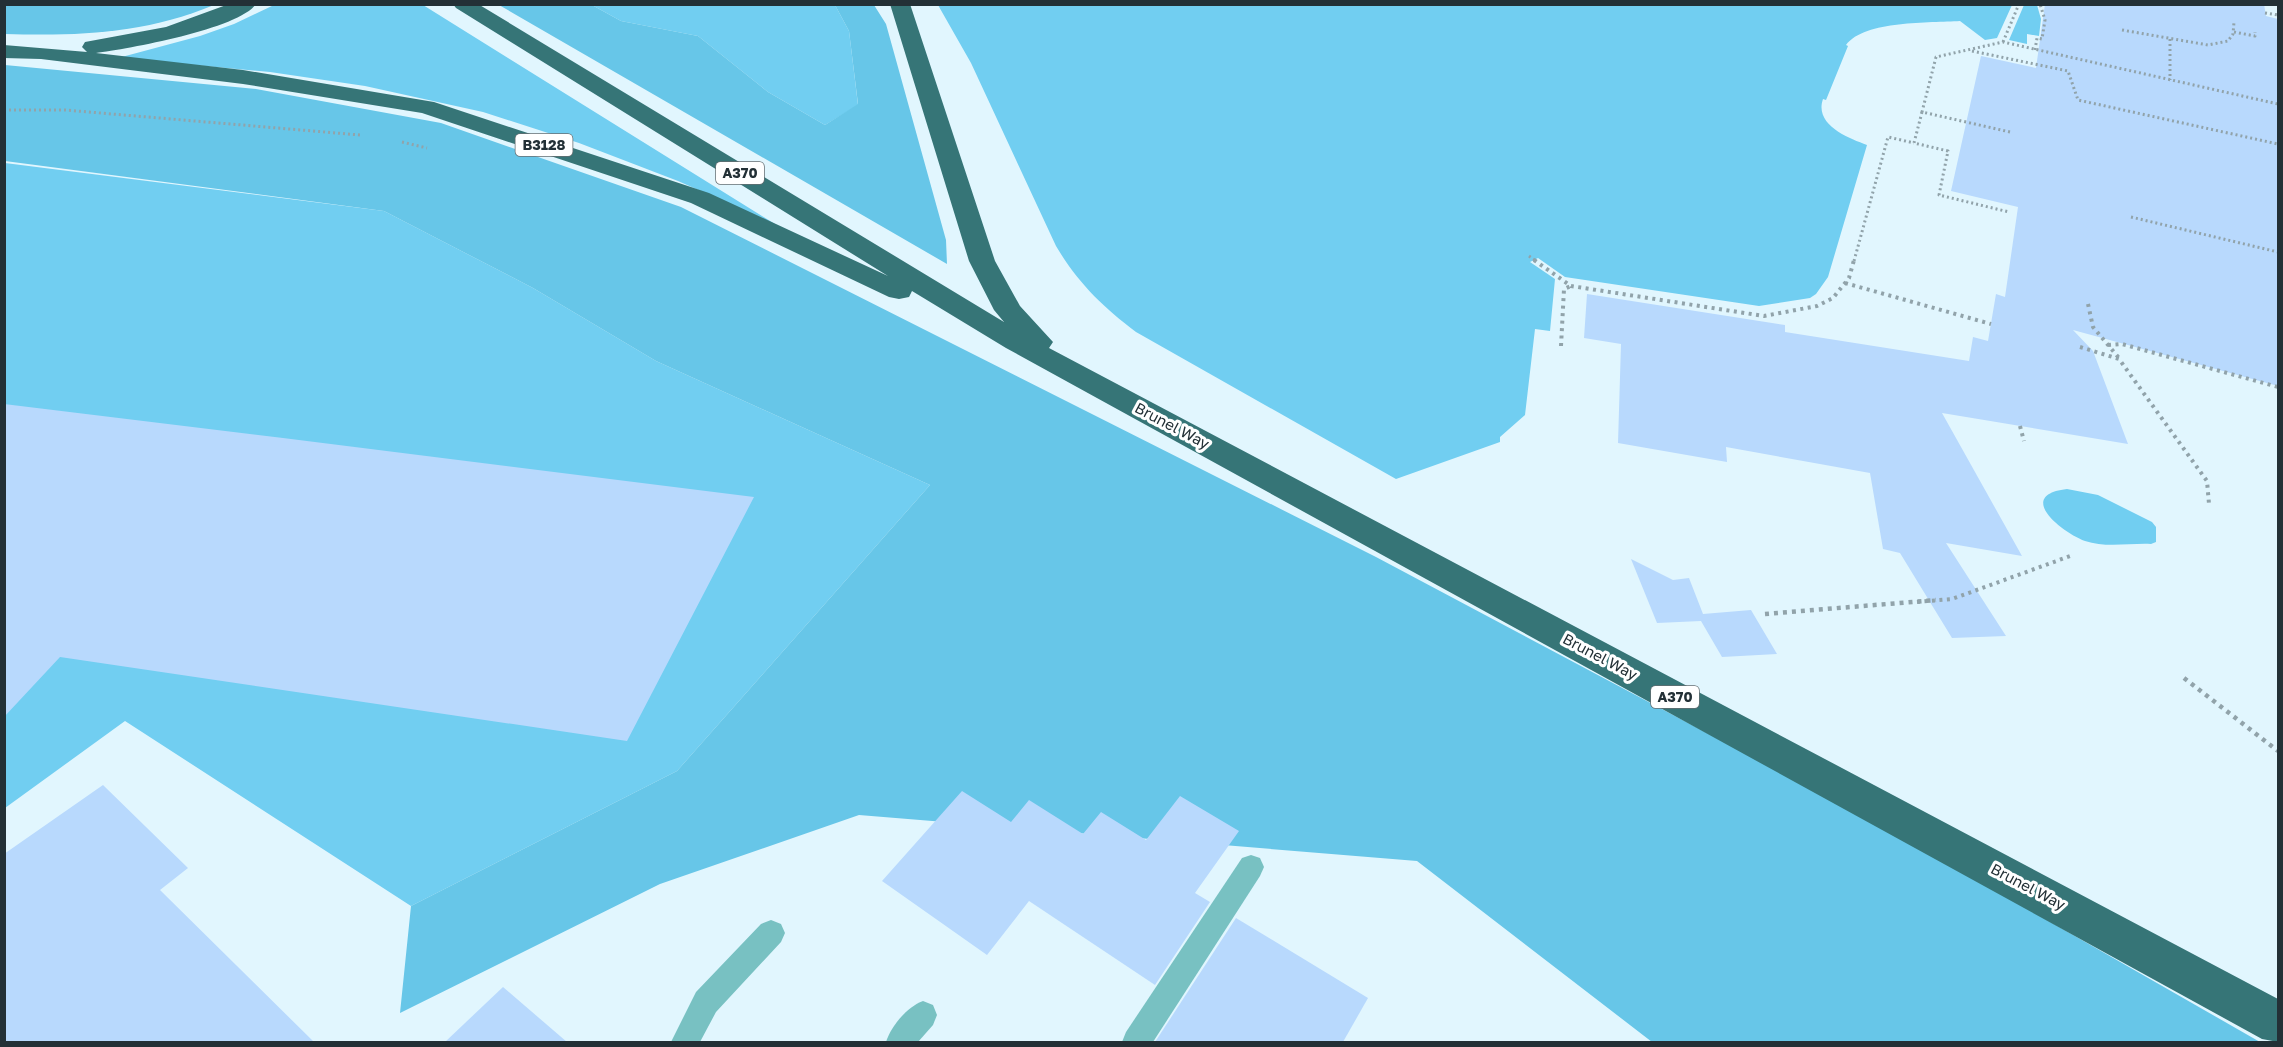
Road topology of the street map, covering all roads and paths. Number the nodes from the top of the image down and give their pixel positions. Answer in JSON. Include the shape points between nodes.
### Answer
{"nodes":[{"id":1,"x":246,"y":4,"type":"edge"},
{"id":2,"x":463,"y":4,"type":"edge"},
{"id":3,"x":900,"y":4,"type":"edge"},
{"id":4,"x":2019,"y":4,"type":"edge"},
{"id":5,"x":2040,"y":4,"type":"edge"},
{"id":6,"x":2265,"y":13,"type":"dead end"},
{"id":7,"x":2278,"y":15,"type":"edge"},
{"id":8,"x":2234,"y":22,"type":"dead end"},
{"id":9,"x":2122,"y":30,"type":"dead end"},
{"id":10,"x":2234,"y":32,"type":"junction"},
{"id":11,"x":2254,"y":32,"type":"dead end"},
{"id":12,"x":2042,"y":39,"type":"junction"},
{"id":13,"x":2170,"y":39,"type":"junction"},
{"id":14,"x":2047,"y":40,"type":"dead end"},
{"id":15,"x":2003,"y":42,"type":"junction"},
{"id":16,"x":1968,"y":50,"type":"junction"},
{"id":17,"x":2035,"y":50,"type":"junction"},
{"id":18,"x":4,"y":51,"type":"edge"},
{"id":19,"x":41,"y":52,"type":"junction"},
{"id":20,"x":2170,"y":80,"type":"junction"},
{"id":21,"x":2278,"y":104,"type":"edge"},
{"id":22,"x":4,"y":110,"type":"edge"},
{"id":23,"x":1922,"y":112,"type":"junction"},
{"id":24,"x":2010,"y":132,"type":"dead end"},
{"id":25,"x":368,"y":135,"type":"dead end"},
{"id":26,"x":399,"y":141,"type":"dead end"},
{"id":27,"x":1914,"y":143,"type":"junction"},
{"id":28,"x":2278,"y":144,"type":"edge"},
{"id":29,"x":429,"y":148,"type":"dead end"},
{"id":30,"x":2009,"y":212,"type":"dead end"},
{"id":31,"x":2131,"y":216,"type":"dead end"},
{"id":32,"x":2278,"y":252,"type":"edge"},
{"id":33,"x":1529,"y":256,"type":"dead end"},
{"id":34,"x":1845,"y":283,"type":"junction"},
{"id":35,"x":1571,"y":286,"type":"junction"},
{"id":36,"x":2088,"y":304,"type":"dead end"},
{"id":37,"x":1990,"y":324,"type":"dead end"},
{"id":38,"x":1016,"y":342,"type":"junction"},
{"id":39,"x":2108,"y":345,"type":"junction"},
{"id":40,"x":1561,"y":346,"type":"dead end"},
{"id":41,"x":2080,"y":347,"type":"dead end"},
{"id":42,"x":2120,"y":359,"type":"junction"},
{"id":43,"x":1072,"y":372,"type":"junction"},
{"id":44,"x":2278,"y":387,"type":"edge"},
{"id":45,"x":2020,"y":426,"type":"dead end"},
{"id":46,"x":2024,"y":441,"type":"dead end"},
{"id":47,"x":2209,"y":504,"type":"dead end"},
{"id":48,"x":2073,"y":555,"type":"dead end"},
{"id":49,"x":1765,"y":614,"type":"dead end"},
{"id":50,"x":2184,"y":678,"type":"dead end"},
{"id":51,"x":2278,"y":751,"type":"edge"},
{"id":52,"x":1251,"y":867,"type":"dead end"},
{"id":53,"x":771,"y":933,"type":"dead end"},
{"id":54,"x":923,"y":1014,"type":"dead end"},
{"id":55,"x":2278,"y":1023,"type":"edge"},
{"id":56,"x":685,"y":1042,"type":"edge"},
{"id":57,"x":900,"y":1042,"type":"edge"},
{"id":58,"x":1136,"y":1042,"type":"edge"}],
"edges":[{"from":1,"to":19,"type":"highway","number":"B3128","via":[[174,33]]},
{"from":2,"to":38,"type":"highway","number":"A370"},
{"from":3,"to":43,"type":"highway","via":[[982,261],[1008,310]]},
{"from":4,"to":15,"type":"path"},
{"from":5,"to":12,"type":"path","via":[[2045,20]]},
{"from":6,"to":7,"type":"path"},
{"from":8,"to":10,"type":"path"},
{"from":9,"to":13,"type":"path"},
{"from":10,"to":11,"type":"path","via":[[2255,36]]},
{"from":10,"to":13,"type":"path","via":[[2228,40],[2213,45]]},
{"from":12,"to":14,"type":"path"},
{"from":12,"to":17,"type":"path","via":[[2037,38]]},
{"from":13,"to":20,"type":"path"},
{"from":15,"to":16,"type":"path"},
{"from":15,"to":17,"type":"path"},
{"from":16,"to":23,"type":"path","via":[[1936,57]]},
{"from":16,"to":28,"type":"path","via":[[2068,71],[2078,100]]},
{"from":17,"to":20,"type":"path"},
{"from":18,"to":19,"type":"highway","number":"B3128"},
{"from":19,"to":38,"type":"highway","number":"B3128","via":[[243,76],[426,107],[700,198]]},
{"from":20,"to":21,"type":"path"},
{"from":22,"to":25,"type":"path","via":[[76,111]]},
{"from":23,"to":24,"type":"path"},
{"from":23,"to":27,"type":"path"},
{"from":26,"to":29,"type":"path"},
{"from":27,"to":30,"type":"path","via":[[1948,151],[1939,195]]},
{"from":27,"to":34,"type":"path","via":[[1888,137]]},
{"from":31,"to":32,"type":"path"},
{"from":33,"to":35,"type":"path"},
{"from":34,"to":35,"type":"path","via":[[1833,298],[1817,306],[1771,316]]},
{"from":34,"to":37,"type":"path"},
{"from":35,"to":40,"type":"path","via":[[1564,289]]},
{"from":36,"to":39,"type":"path","via":[[2093,327]]},
{"from":38,"to":43,"type":"highway","name":"Brunel Way","number":"A370"},
{"from":39,"to":42,"type":"path"},
{"from":39,"to":44,"type":"path","via":[[2122,344]]},
{"from":41,"to":42,"type":"path"},
{"from":42,"to":47,"type":"path","via":[[2206,481]]},
{"from":43,"to":55,"type":"highway","name":"Brunel Way","number":"A370"},
{"from":45,"to":46,"type":"path"},
{"from":48,"to":49,"type":"path","via":[[1952,599]]},
{"from":50,"to":51,"type":"path"},
{"from":52,"to":58,"type":"lane"},
{"from":53,"to":56,"type":"lane","via":[[706,1002]]},
{"from":54,"to":57,"type":"lane"}]}
